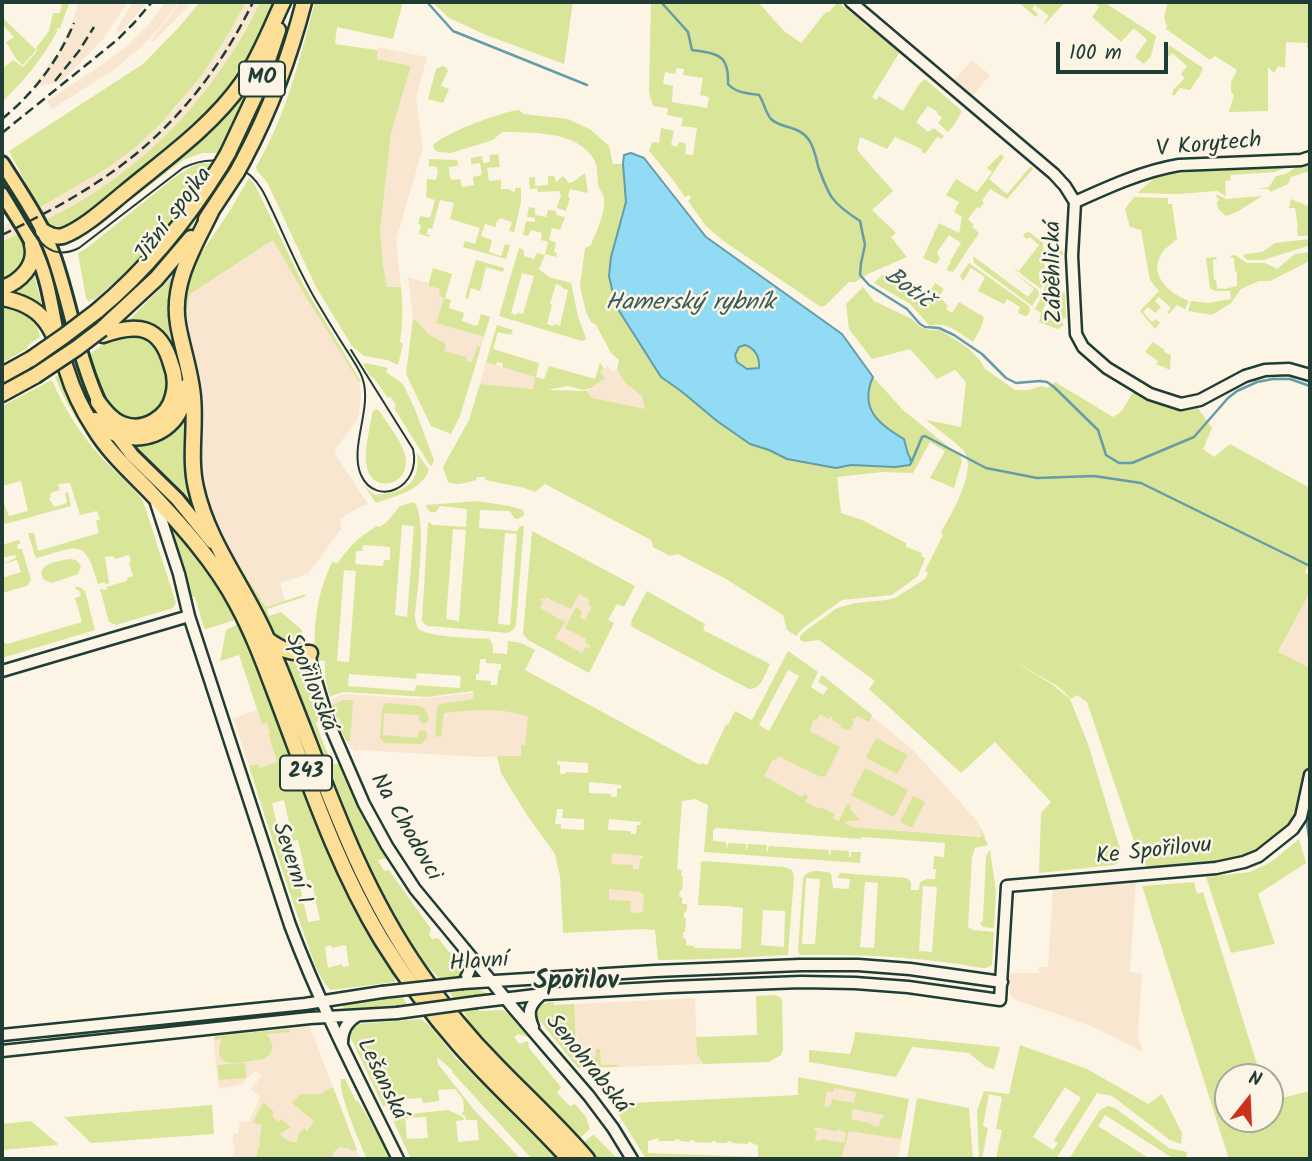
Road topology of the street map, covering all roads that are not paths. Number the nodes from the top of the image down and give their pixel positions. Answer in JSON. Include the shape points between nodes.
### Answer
{"nodes":[{"id":1,"x":284,"y":2,"type":"edge"},
{"id":2,"x":304,"y":2,"type":"edge"},
{"id":3,"x":851,"y":2,"type":"edge"},
{"id":4,"x":1310,"y":157,"type":"edge"},
{"id":5,"x":3,"y":165,"type":"edge"},
{"id":6,"x":2,"y":194,"type":"edge"},
{"id":7,"x":1074,"y":202,"type":"junction"},
{"id":8,"x":211,"y":212,"type":"junction"},
{"id":9,"x":43,"y":231,"type":"junction"},
{"id":10,"x":32,"y":245,"type":"junction"},
{"id":11,"x":2,"y":288,"type":"edge"},
{"id":12,"x":2,"y":298,"type":"edge"},
{"id":13,"x":102,"y":332,"type":"junction"},
{"id":14,"x":61,"y":350,"type":"junction"},
{"id":15,"x":31,"y":359,"type":"junction"},
{"id":16,"x":2,"y":369,"type":"edge"},
{"id":17,"x":188,"y":369,"type":"junction"},
{"id":18,"x":2,"y":375,"type":"edge"},
{"id":19,"x":1310,"y":375,"type":"edge"},
{"id":20,"x":2,"y":394,"type":"edge"},
{"id":21,"x":79,"y":400,"type":"junction"},
{"id":22,"x":99,"y":402,"type":"junction"},
{"id":23,"x":116,"y":435,"type":"junction"},
{"id":24,"x":151,"y":493,"type":"junction"},
{"id":25,"x":224,"y":559,"type":"junction"},
{"id":26,"x":189,"y":616,"type":"junction"},
{"id":27,"x":268,"y":640,"type":"junction"},
{"id":28,"x":310,"y":653,"type":"joint"},
{"id":29,"x":2,"y":671,"type":"edge"},
{"id":30,"x":1310,"y":775,"type":"edge"},
{"id":31,"x":468,"y":952,"type":"junction"},
{"id":32,"x":493,"y":982,"type":"junction"},
{"id":33,"x":1002,"y":982,"type":"junction"},
{"id":34,"x":463,"y":983,"type":"junction"},
{"id":35,"x":544,"y":994,"type":"junction"},
{"id":36,"x":507,"y":998,"type":"junction"},
{"id":37,"x":322,"y":1001,"type":"junction"},
{"id":38,"x":358,"y":1016,"type":"junction"},
{"id":39,"x":329,"y":1017,"type":"junction"},
{"id":40,"x":536,"y":1034,"type":"junction"},
{"id":41,"x":2,"y":1035,"type":"edge"},
{"id":42,"x":341,"y":1044,"type":"junction"},
{"id":43,"x":2,"y":1051,"type":"edge"},
{"id":44,"x":398,"y":1159,"type":"edge"},
{"id":45,"x":569,"y":1159,"type":"edge"},
{"id":46,"x":587,"y":1159,"type":"edge"},
{"id":47,"x":632,"y":1159,"type":"edge"}],
"edges":[{"from":1,"to":9,"type":"highway","via":[[248,74],[213,118],[74,230],[57,237]]},
{"from":1,"to":15,"type":"highway","name":"Jižní spojka","number":"MO","bridge":true,"via":[[259,87],[225,159],[187,216],[124,288]]},
{"from":2,"to":8,"type":"highway","name":"Jižní spojka","number":"MO","via":[[257,134]]},
{"from":3,"to":7,"type":"street","name":"Záběhlická","via":[[1054,174]]},
{"from":4,"to":7,"type":"street","name":"V Korytech","via":[[1169,166]]},
{"from":5,"to":9,"type":"main road","name":"Spořilovská"},
{"from":6,"to":10,"type":"main road","name":"Spořilovská"},
{"from":7,"to":19,"type":"street","name":"Záběhlická","via":[[1075,331],[1083,347],[1107,368],[1150,394],[1181,404],[1265,370],[1289,369]]},
{"from":8,"to":13,"type":"highway","name":"Jižní spojka","number":"MO","via":[[169,266]]},
{"from":8,"to":17,"type":"highway","via":[[185,265],[178,291],[177,316]]},
{"from":9,"to":22,"type":"main road","name":"Spořilovská"},
{"from":10,"to":11,"type":"highway","via":[[33,259],[27,271]]},
{"from":10,"to":14,"type":"main road","name":"Spořilovská","via":[[46,280]]},
{"from":12,"to":14,"type":"highway","via":[[38,313]]},
{"from":13,"to":20,"type":"highway","bridge":true},
{"from":13,"to":22,"type":"highway","via":[[130,328],[153,334],[168,354],[175,384],[166,411],[143,425],[122,424]]},
{"from":14,"to":21,"type":"highway","name":"Spořilovská","number":"243"},
{"from":15,"to":16,"type":"highway"},
{"from":15,"to":18,"type":"highway","name":"Jižní spojka","number":"MO"},
{"from":17,"to":23,"type":"highway","via":[[184,402],[170,424],[145,436]]},
{"from":17,"to":25,"type":"highway","via":[[194,404],[193,477]]},
{"from":21,"to":23,"type":"highway","via":[[101,427]]},
{"from":21,"to":24,"type":"highway","name":"Spořilovská","number":"243","via":[[115,457]]},
{"from":22,"to":23,"type":"main road","name":"Spořilovská"},
{"from":23,"to":25,"type":"main road","name":"Spořilovská","via":[[166,486]]},
{"from":24,"to":26,"type":"street","name":"Severní I"},
{"from":24,"to":45,"type":"highway","name":"Spořilovská","number":"243","via":[[211,563],[238,606],[336,849],[381,939],[459,1045]]},
{"from":25,"to":27,"type":"highway","name":"Spořilovská","number":"243"},
{"from":26,"to":29,"type":"street"},
{"from":26,"to":37,"type":"street","name":"Severní I","via":[[290,925]]},
{"from":27,"to":28,"type":"highway","via":[[290,653]]},
{"from":27,"to":46,"type":"highway","name":"Spořilovská","number":"243","via":[[379,909],[454,1018]]},
{"from":28,"to":31,"type":"street","name":"Na Chodovci","via":[[328,722],[364,804],[415,889]]},
{"from":30,"to":33,"type":"street","name":"Ke Spořilovu","via":[[1301,817],[1293,829],[1244,862],[1007,886]]},
{"from":31,"to":32,"type":"street","name":"Na Chodovci"},
{"from":31,"to":34,"type":"street","via":[[471,965]]},
{"from":32,"to":33,"type":"street","name":"Hlavní","via":[[846,965]]},
{"from":32,"to":34,"type":"street","name":"Hlavní"},
{"from":32,"to":36,"type":"street","name":"Na Chodovci"},
{"from":33,"to":35,"type":"street","name":"Hlavní","via":[[1000,1000],[855,983]]},
{"from":34,"to":37,"type":"street","name":"Hlavní","bridge":true},
{"from":35,"to":36,"type":"street","name":"Hlavní"},
{"from":35,"to":40,"type":"street","via":[[530,1007]]},
{"from":36,"to":38,"type":"street","name":"Hlavní","bridge":true},
{"from":36,"to":40,"type":"street","name":"Senohrabská"},
{"from":37,"to":39,"type":"street","name":"Severní I"},
{"from":37,"to":41,"type":"street","name":"Hlavní"},
{"from":38,"to":39,"type":"street","name":"Hlavní"},
{"from":38,"to":42,"type":"street","via":[[345,1026]]},
{"from":39,"to":42,"type":"street","name":"Lešanská"},
{"from":39,"to":43,"type":"street","name":"Hlavní"},
{"from":40,"to":47,"type":"street","name":"Senohrabská","via":[[600,1110]]},
{"from":42,"to":44,"type":"street","name":"Lešanská"}]}
